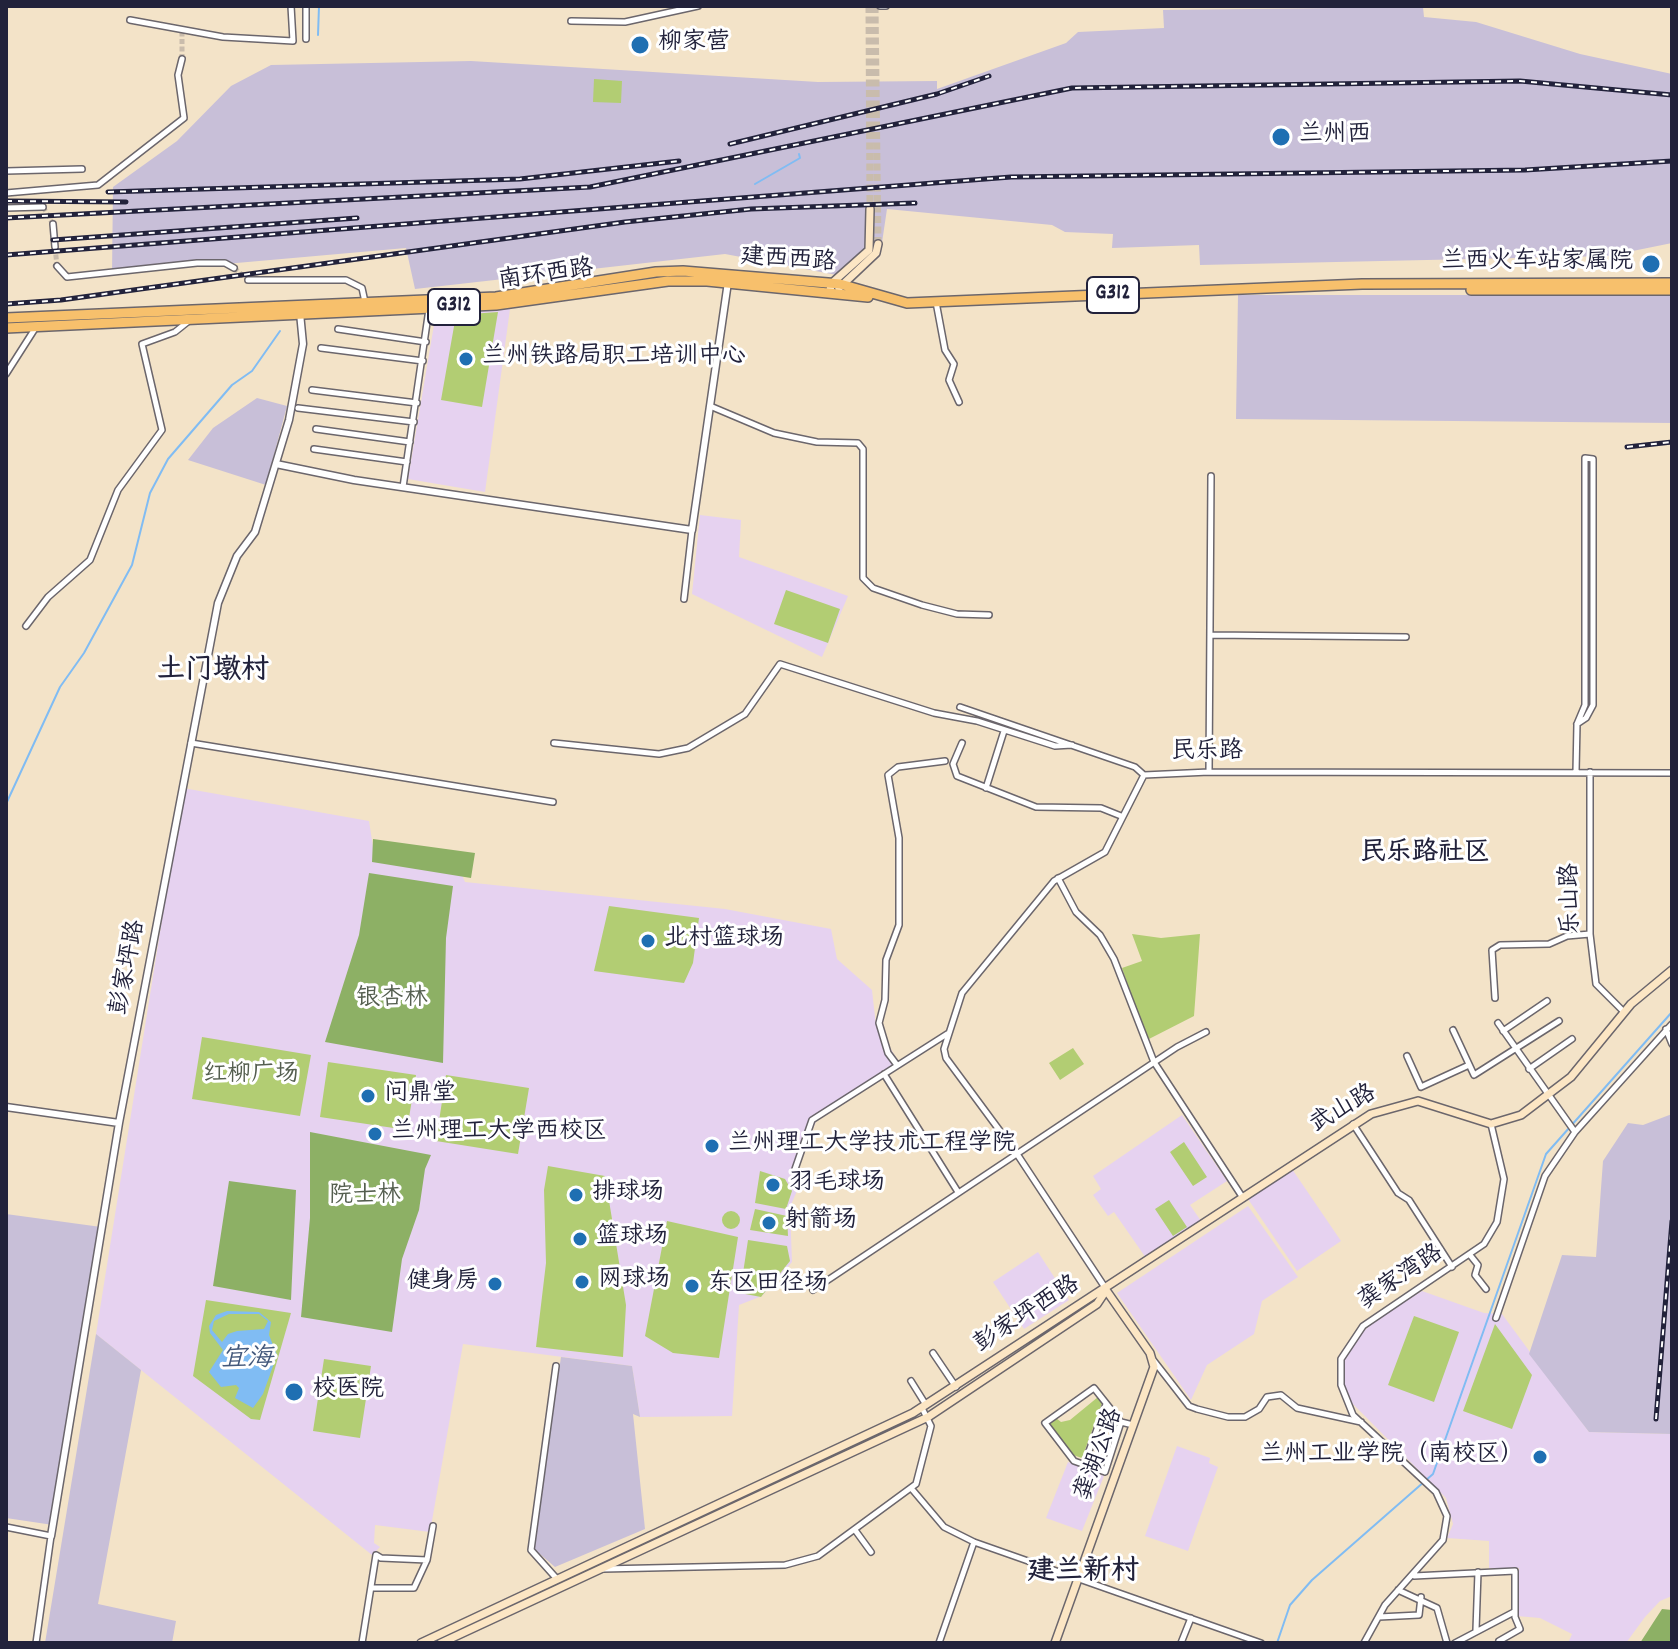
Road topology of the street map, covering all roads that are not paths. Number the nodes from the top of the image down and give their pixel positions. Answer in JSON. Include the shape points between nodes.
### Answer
{"nodes":[{"id":1,"x":291,"y":6,"type":"edge"},
{"id":2,"x":306,"y":6,"type":"edge"},
{"id":3,"x":698,"y":6,"type":"edge"},
{"id":4,"x":880,"y":6,"type":"edge"},
{"id":5,"x":886,"y":6,"type":"edge"},
{"id":6,"x":130,"y":20,"type":"dead end"},
{"id":7,"x":571,"y":21,"type":"dead end"},
{"id":8,"x":306,"y":39,"type":"dead end"},
{"id":9,"x":182,"y":59,"type":"tunnel mouth"},
{"id":10,"x":82,"y":169,"type":"dead end"},
{"id":11,"x":6,"y":171,"type":"edge"},
{"id":12,"x":6,"y":193,"type":"edge"},
{"id":13,"x":43,"y":207,"type":"dead end"},
{"id":14,"x":6,"y":208,"type":"edge"},
{"id":15,"x":870,"y":209,"type":"tunnel mouth"},
{"id":16,"x":53,"y":224,"type":"tunnel mouth"},
{"id":17,"x":878,"y":244,"type":"tunnel mouth"},
{"id":18,"x":55,"y":247,"type":"tunnel mouth"},
{"id":19,"x":57,"y":266,"type":"dead end"},
{"id":20,"x":234,"y":268,"type":"tunnel mouth"},
{"id":21,"x":728,"y":279,"type":"junction"},
{"id":22,"x":248,"y":280,"type":"tunnel mouth"},
{"id":23,"x":1672,"y":283,"type":"edge"},
{"id":24,"x":1327,"y":286,"type":"junction"},
{"id":25,"x":835,"y":289,"type":"junction"},
{"id":26,"x":1672,"y":290,"type":"edge"},
{"id":27,"x":936,"y":302,"type":"junction"},
{"id":28,"x":365,"y":303,"type":"junction"},
{"id":29,"x":429,"y":304,"type":"junction"},
{"id":30,"x":300,"y":313,"type":"junction"},
{"id":31,"x":6,"y":318,"type":"edge"},
{"id":32,"x":190,"y":318,"type":"junction"},
{"id":33,"x":37,"y":326,"type":"junction"},
{"id":34,"x":6,"y":328,"type":"edge"},
{"id":35,"x":338,"y":329,"type":"dead end"},
{"id":36,"x":426,"y":342,"type":"junction"},
{"id":37,"x":321,"y":348,"type":"dead end"},
{"id":38,"x":423,"y":361,"type":"junction"},
{"id":39,"x":6,"y":374,"type":"edge"},
{"id":40,"x":312,"y":390,"type":"dead end"},
{"id":41,"x":959,"y":402,"type":"dead end"},
{"id":42,"x":417,"y":403,"type":"junction"},
{"id":43,"x":710,"y":406,"type":"junction"},
{"id":44,"x":298,"y":408,"type":"dead end"},
{"id":45,"x":414,"y":422,"type":"junction"},
{"id":46,"x":316,"y":429,"type":"dead end"},
{"id":47,"x":410,"y":442,"type":"junction"},
{"id":48,"x":314,"y":449,"type":"dead end"},
{"id":49,"x":407,"y":462,"type":"junction"},
{"id":50,"x":276,"y":464,"type":"junction"},
{"id":51,"x":1211,"y":476,"type":"dead end"},
{"id":52,"x":403,"y":487,"type":"junction"},
{"id":53,"x":692,"y":530,"type":"junction"},
{"id":54,"x":1584,"y":571,"type":"junction"},
{"id":55,"x":1593,"y":571,"type":"junction"},
{"id":56,"x":684,"y":599,"type":"dead end"},
{"id":57,"x":989,"y":615,"type":"dead end"},
{"id":58,"x":26,"y":626,"type":"dead end"},
{"id":59,"x":1210,"y":635,"type":"junction"},
{"id":60,"x":1406,"y":637,"type":"dead end"},
{"id":61,"x":960,"y":707,"type":"dead end"},
{"id":62,"x":1577,"y":724,"type":"junction"},
{"id":63,"x":1004,"y":731,"type":"junction"},
{"id":64,"x":191,"y":743,"type":"junction"},
{"id":65,"x":554,"y":743,"type":"dead end"},
{"id":66,"x":962,"y":743,"type":"dead end"},
{"id":67,"x":1072,"y":745,"type":"junction"},
{"id":68,"x":945,"y":761,"type":"dead end"},
{"id":69,"x":1209,"y":772,"type":"junction"},
{"id":70,"x":1576,"y":772,"type":"junction"},
{"id":71,"x":1590,"y":772,"type":"junction"},
{"id":72,"x":1672,"y":773,"type":"edge"},
{"id":73,"x":1144,"y":775,"type":"junction"},
{"id":74,"x":986,"y":788,"type":"junction"},
{"id":75,"x":553,"y":802,"type":"dead end"},
{"id":76,"x":1121,"y":816,"type":"junction"},
{"id":77,"x":1058,"y":878,"type":"junction"},
{"id":78,"x":1590,"y":934,"type":"junction"},
{"id":79,"x":1672,"y":970,"type":"edge"},
{"id":80,"x":1495,"y":998,"type":"dead end"},
{"id":81,"x":1547,"y":1001,"type":"dead end"},
{"id":82,"x":1624,"y":1012,"type":"junction"},
{"id":83,"x":1559,"y":1021,"type":"dead end"},
{"id":84,"x":1498,"y":1023,"type":"dead end"},
{"id":85,"x":1672,"y":1024,"type":"edge"},
{"id":86,"x":1666,"y":1029,"type":"junction"},
{"id":87,"x":1453,"y":1030,"type":"dead end"},
{"id":88,"x":1503,"y":1031,"type":"junction"},
{"id":89,"x":1206,"y":1032,"type":"dead end"},
{"id":90,"x":948,"y":1033,"type":"junction"},
{"id":91,"x":1572,"y":1039,"type":"dead end"},
{"id":92,"x":1672,"y":1044,"type":"edge"},
{"id":93,"x":1516,"y":1051,"type":"junction"},
{"id":94,"x":1407,"y":1056,"type":"dead end"},
{"id":95,"x":1154,"y":1062,"type":"junction"},
{"id":96,"x":897,"y":1065,"type":"junction"},
{"id":97,"x":1469,"y":1065,"type":"junction"},
{"id":98,"x":1529,"y":1069,"type":"junction"},
{"id":99,"x":884,"y":1074,"type":"junction"},
{"id":100,"x":1548,"y":1097,"type":"junction"},
{"id":101,"x":6,"y":1107,"type":"edge"},
{"id":102,"x":119,"y":1123,"type":"junction"},
{"id":103,"x":1352,"y":1124,"type":"junction"},
{"id":104,"x":1491,"y":1124,"type":"junction"},
{"id":105,"x":1574,"y":1131,"type":"junction"},
{"id":106,"x":1017,"y":1154,"type":"junction"},
{"id":107,"x":794,"y":1172,"type":"dead end"},
{"id":108,"x":958,"y":1192,"type":"junction"},
{"id":109,"x":1243,"y":1198,"type":"junction"},
{"id":110,"x":1470,"y":1255,"type":"junction"},
{"id":111,"x":1452,"y":1267,"type":"junction"},
{"id":112,"x":1486,"y":1289,"type":"dead end"},
{"id":113,"x":813,"y":1290,"type":"dead end"},
{"id":114,"x":1106,"y":1290,"type":"junction"},
{"id":115,"x":1496,"y":1318,"type":"dead end"},
{"id":116,"x":933,"y":1353,"type":"dead end"},
{"id":117,"x":1153,"y":1360,"type":"junction"},
{"id":118,"x":556,"y":1366,"type":"dead end"},
{"id":119,"x":911,"y":1381,"type":"dead end"},
{"id":120,"x":957,"y":1388,"type":"junction"},
{"id":121,"x":1106,"y":1403,"type":"junction"},
{"id":122,"x":924,"y":1407,"type":"junction"},
{"id":123,"x":928,"y":1417,"type":"junction"},
{"id":124,"x":1121,"y":1422,"type":"junction"},
{"id":125,"x":1362,"y":1422,"type":"junction"},
{"id":126,"x":1133,"y":1425,"type":"junction"},
{"id":127,"x":1084,"y":1465,"type":"junction"},
{"id":128,"x":911,"y":1488,"type":"junction"},
{"id":129,"x":433,"y":1526,"type":"dead end"},
{"id":130,"x":6,"y":1527,"type":"edge"},
{"id":131,"x":855,"y":1530,"type":"junction"},
{"id":132,"x":51,"y":1536,"type":"junction"},
{"id":133,"x":974,"y":1542,"type":"junction"},
{"id":134,"x":871,"y":1552,"type":"dead end"},
{"id":135,"x":427,"y":1560,"type":"junction"},
{"id":136,"x":602,"y":1569,"type":"junction"},
{"id":137,"x":1478,"y":1572,"type":"junction"},
{"id":138,"x":1413,"y":1576,"type":"junction"},
{"id":139,"x":1078,"y":1578,"type":"junction"},
{"id":140,"x":557,"y":1580,"type":"junction"},
{"id":141,"x":372,"y":1588,"type":"junction"},
{"id":142,"x":1398,"y":1590,"type":"junction"},
{"id":143,"x":1421,"y":1597,"type":"junction"},
{"id":144,"x":1515,"y":1612,"type":"junction"},
{"id":145,"x":1378,"y":1617,"type":"junction"},
{"id":146,"x":1191,"y":1618,"type":"junction"},
{"id":147,"x":1476,"y":1630,"type":"junction"},
{"id":148,"x":1498,"y":1642,"type":"edge"},
{"id":149,"x":36,"y":1643,"type":"edge"},
{"id":150,"x":362,"y":1643,"type":"edge"},
{"id":151,"x":421,"y":1643,"type":"edge"},
{"id":152,"x":441,"y":1643,"type":"edge"},
{"id":153,"x":939,"y":1643,"type":"edge"},
{"id":154,"x":1055,"y":1643,"type":"edge"},
{"id":155,"x":1181,"y":1643,"type":"edge"},
{"id":156,"x":1261,"y":1643,"type":"edge"},
{"id":157,"x":1364,"y":1643,"type":"edge"},
{"id":158,"x":1447,"y":1643,"type":"edge"},
{"id":159,"x":1455,"y":1643,"type":"edge"}],
"edges":[{"from":1,"to":6,"type":"street","via":[[293,41],[251,40]]},
{"from":2,"to":8,"type":"street"},
{"from":3,"to":7,"type":"street","via":[[625,22]]},
{"from":4,"to":5,"type":"street"},
{"from":9,"to":12,"type":"street","via":[[178,75],[184,118],[98,185]]},
{"from":10,"to":11,"type":"street"},
{"from":13,"to":14,"type":"street"},
{"from":15,"to":25,"type":"main road","via":[[869,250]]},
{"from":16,"to":18,"type":"street"},
{"from":17,"to":25,"type":"main road","via":[[876,253]]},
{"from":19,"to":20,"type":"street","via":[[67,277],[197,263]]},
{"from":21,"to":25,"type":"highway","name":"建西西路","number":"G312"},
{"from":21,"to":29,"type":"highway","name":"南环西路","number":"G312","via":[[656,272]]},
{"from":21,"to":43,"type":"street","name":"建西西路"},
{"from":22,"to":28,"type":"street","via":[[346,280],[362,288]]},
{"from":23,"to":24,"type":"highway","number":"G312"},
{"from":24,"to":26,"type":"highway","number":"G312"},
{"from":24,"to":27,"type":"highway","number":"G312"},
{"from":25,"to":27,"type":"highway","number":"G312","via":[[899,302]]},
{"from":27,"to":41,"type":"street","via":[[945,350],[954,364],[949,380]]},
{"from":28,"to":29,"type":"highway","name":"南环西路","number":"G312"},
{"from":28,"to":31,"type":"highway","name":"南环西路","number":"G312"},
{"from":29,"to":30,"type":"highway","name":"南环西路","number":"G312"},
{"from":29,"to":36,"type":"street"},
{"from":30,"to":32,"type":"highway","name":"南环西路","number":"G312"},
{"from":30,"to":50,"type":"street","name":"彭家坪路","via":[[300,369]]},
{"from":32,"to":33,"type":"highway","name":"南环西路","number":"G312"},
{"from":32,"to":58,"type":"street","via":[[186,327],[142,344],[162,430],[118,490],[90,560],[48,597]]},
{"from":33,"to":34,"type":"highway","name":"南环西路","number":"G312"},
{"from":33,"to":39,"type":"street"},
{"from":35,"to":36,"type":"street"},
{"from":36,"to":38,"type":"street"},
{"from":37,"to":38,"type":"street"},
{"from":38,"to":42,"type":"street"},
{"from":40,"to":42,"type":"street"},
{"from":42,"to":45,"type":"street"},
{"from":43,"to":53,"type":"street","name":"建西西路"},
{"from":43,"to":57,"type":"street","via":[[774,433],[858,443],[863,449],[863,578],[873,588],[922,605]]},
{"from":44,"to":45,"type":"street"},
{"from":45,"to":47,"type":"street"},
{"from":46,"to":47,"type":"street"},
{"from":47,"to":49,"type":"street"},
{"from":48,"to":49,"type":"street"},
{"from":49,"to":52,"type":"street"},
{"from":50,"to":52,"type":"street"},
{"from":50,"to":64,"type":"street","name":"彭家坪路","via":[[255,532],[237,556],[218,603]]},
{"from":51,"to":59,"type":"street"},
{"from":52,"to":53,"type":"street"},
{"from":53,"to":56,"type":"street"},
{"from":54,"to":55,"type":"street"},
{"from":54,"to":55,"type":"street","via":[[1585,458],[1593,459]]},
{"from":54,"to":62,"type":"street","via":[[1585,705]]},
{"from":55,"to":62,"type":"street","via":[[1593,705]]},
{"from":59,"to":60,"type":"street"},
{"from":59,"to":69,"type":"street"},
{"from":61,"to":67,"type":"street"},
{"from":62,"to":70,"type":"street"},
{"from":63,"to":65,"type":"street","via":[[780,664],[745,714],[688,748],[659,754]]},
{"from":63,"to":67,"type":"street","via":[[1055,746]]},
{"from":63,"to":74,"type":"street"},
{"from":64,"to":75,"type":"street"},
{"from":64,"to":102,"type":"street","name":"彭家坪路"},
{"from":66,"to":74,"type":"street","via":[[953,770]]},
{"from":67,"to":73,"type":"street"},
{"from":68,"to":96,"type":"street","via":[[898,767],[888,775],[899,838],[899,925],[886,960],[879,1023]]},
{"from":69,"to":70,"type":"street","name":"民乐路"},
{"from":69,"to":73,"type":"street","name":"民乐路"},
{"from":70,"to":71,"type":"street","name":"民乐路"},
{"from":71,"to":72,"type":"street","name":"民乐路"},
{"from":71,"to":78,"type":"street","name":"乐山路"},
{"from":73,"to":76,"type":"street","name":"民乐路"},
{"from":74,"to":76,"type":"street","via":[[1036,807],[1101,808]]},
{"from":76,"to":77,"type":"street","name":"民乐路","via":[[1105,852]]},
{"from":77,"to":90,"type":"street","name":"民乐路","via":[[962,993]]},
{"from":77,"to":95,"type":"street","via":[[1067,900],[1100,935],[1114,959]]},
{"from":78,"to":80,"type":"street","via":[[1492,950]]},
{"from":78,"to":82,"type":"street","name":"乐山路","via":[[1596,984]]},
{"from":79,"to":82,"type":"main road"},
{"from":81,"to":88,"type":"street"},
{"from":82,"to":100,"type":"main road","via":[[1578,1070]]},
{"from":83,"to":93,"type":"street"},
{"from":84,"to":88,"type":"street"},
{"from":85,"to":86,"type":"street"},
{"from":86,"to":92,"type":"street"},
{"from":86,"to":105,"type":"street"},
{"from":87,"to":97,"type":"street"},
{"from":88,"to":93,"type":"street"},
{"from":89,"to":95,"type":"street"},
{"from":90,"to":96,"type":"street"},
{"from":90,"to":106,"type":"street","name":"民乐路","via":[[946,1058]]},
{"from":91,"to":98,"type":"street"},
{"from":93,"to":97,"type":"street","via":[[1474,1075]]},
{"from":93,"to":98,"type":"street"},
{"from":94,"to":97,"type":"street","via":[[1421,1087]]},
{"from":95,"to":106,"type":"street"},
{"from":95,"to":109,"type":"street"},
{"from":96,"to":99,"type":"street"},
{"from":98,"to":100,"type":"street"},
{"from":99,"to":107,"type":"street","via":[[812,1120]]},
{"from":99,"to":108,"type":"street"},
{"from":100,"to":104,"type":"main road","via":[[1521,1115]]},
{"from":100,"to":105,"type":"street"},
{"from":101,"to":102,"type":"street"},
{"from":102,"to":132,"type":"street","name":"彭家坪路"},
{"from":103,"to":104,"type":"main road","name":"武山路","via":[[1384,1108],[1418,1101]]},
{"from":103,"to":109,"type":"main road","name":"武山路"},
{"from":103,"to":111,"type":"street"},
{"from":104,"to":110,"type":"street","name":"龚家湾路","via":[[1502,1161],[1502,1203],[1484,1244]]},
{"from":105,"to":115,"type":"street","via":[[1545,1176]]},
{"from":106,"to":108,"type":"street"},
{"from":106,"to":114,"type":"street","name":"民乐路"},
{"from":108,"to":113,"type":"street"},
{"from":109,"to":114,"type":"main road","name":"武山路"},
{"from":110,"to":111,"type":"street","name":"龚家湾路"},
{"from":110,"to":112,"type":"street"},
{"from":111,"to":125,"type":"street","name":"龚家湾路","via":[[1371,1320],[1346,1348],[1341,1385],[1347,1404]]},
{"from":114,"to":117,"type":"main road"},
{"from":114,"to":120,"type":"main road","name":"彭家坪西路"},
{"from":114,"to":123,"type":"main road","name":"彭家坪西路","via":[[1097,1304]]},
{"from":116,"to":120,"type":"street"},
{"from":117,"to":125,"type":"street","via":[[1197,1409],[1245,1417],[1267,1397],[1281,1395],[1297,1408]]},
{"from":117,"to":126,"type":"main road","name":"龚湖公路"},
{"from":118,"to":140,"type":"street","via":[[531,1550]]},
{"from":119,"to":122,"type":"street"},
{"from":120,"to":122,"type":"main road","name":"彭家坪西路"},
{"from":121,"to":124,"type":"street"},
{"from":121,"to":127,"type":"street"},
{"from":121,"to":127,"type":"street","via":[[1094,1388],[1045,1423],[1074,1461]]},
{"from":122,"to":123,"type":"street"},
{"from":122,"to":140,"type":"main road","name":"彭家坪西路"},
{"from":123,"to":128,"type":"street","via":[[931,1426],[921,1475]]},
{"from":123,"to":136,"type":"main road","name":"彭家坪西路"},
{"from":124,"to":126,"type":"street"},
{"from":124,"to":127,"type":"street","via":[[1105,1472]]},
{"from":125,"to":138,"type":"street","name":"龚家湾路","via":[[1442,1500],[1448,1525],[1443,1540]]},
{"from":126,"to":139,"type":"main road","name":"龚湖公路"},
{"from":128,"to":131,"type":"street"},
{"from":128,"to":133,"type":"street","via":[[944,1527]]},
{"from":129,"to":135,"type":"street"},
{"from":130,"to":132,"type":"street"},
{"from":131,"to":134,"type":"street"},
{"from":131,"to":136,"type":"street","via":[[804,1562]]},
{"from":132,"to":149,"type":"street","name":"彭家坪路"},
{"from":133,"to":139,"type":"street"},
{"from":133,"to":153,"type":"street"},
{"from":135,"to":141,"type":"street","via":[[414,1588]]},
{"from":135,"to":141,"type":"street","via":[[376,1555]]},
{"from":136,"to":152,"type":"main road","name":"彭家坪西路"},
{"from":137,"to":138,"type":"street"},
{"from":137,"to":144,"type":"street","via":[[1515,1571]]},
{"from":137,"to":147,"type":"street"},
{"from":138,"to":142,"type":"street","name":"龚家湾路"},
{"from":139,"to":146,"type":"street"},
{"from":139,"to":154,"type":"main road","name":"龚湖公路"},
{"from":140,"to":151,"type":"main road","name":"彭家坪西路"},
{"from":141,"to":150,"type":"street"},
{"from":142,"to":143,"type":"street"},
{"from":142,"to":145,"type":"street","name":"龚家湾路"},
{"from":143,"to":145,"type":"street","via":[[1419,1615]]},
{"from":143,"to":158,"type":"street","via":[[1437,1608]]},
{"from":144,"to":147,"type":"street"},
{"from":144,"to":148,"type":"street","via":[[1520,1629]]},
{"from":145,"to":157,"type":"street","name":"龚家湾路"},
{"from":146,"to":155,"type":"street"},
{"from":146,"to":156,"type":"street"},
{"from":147,"to":159,"type":"street"}]}
